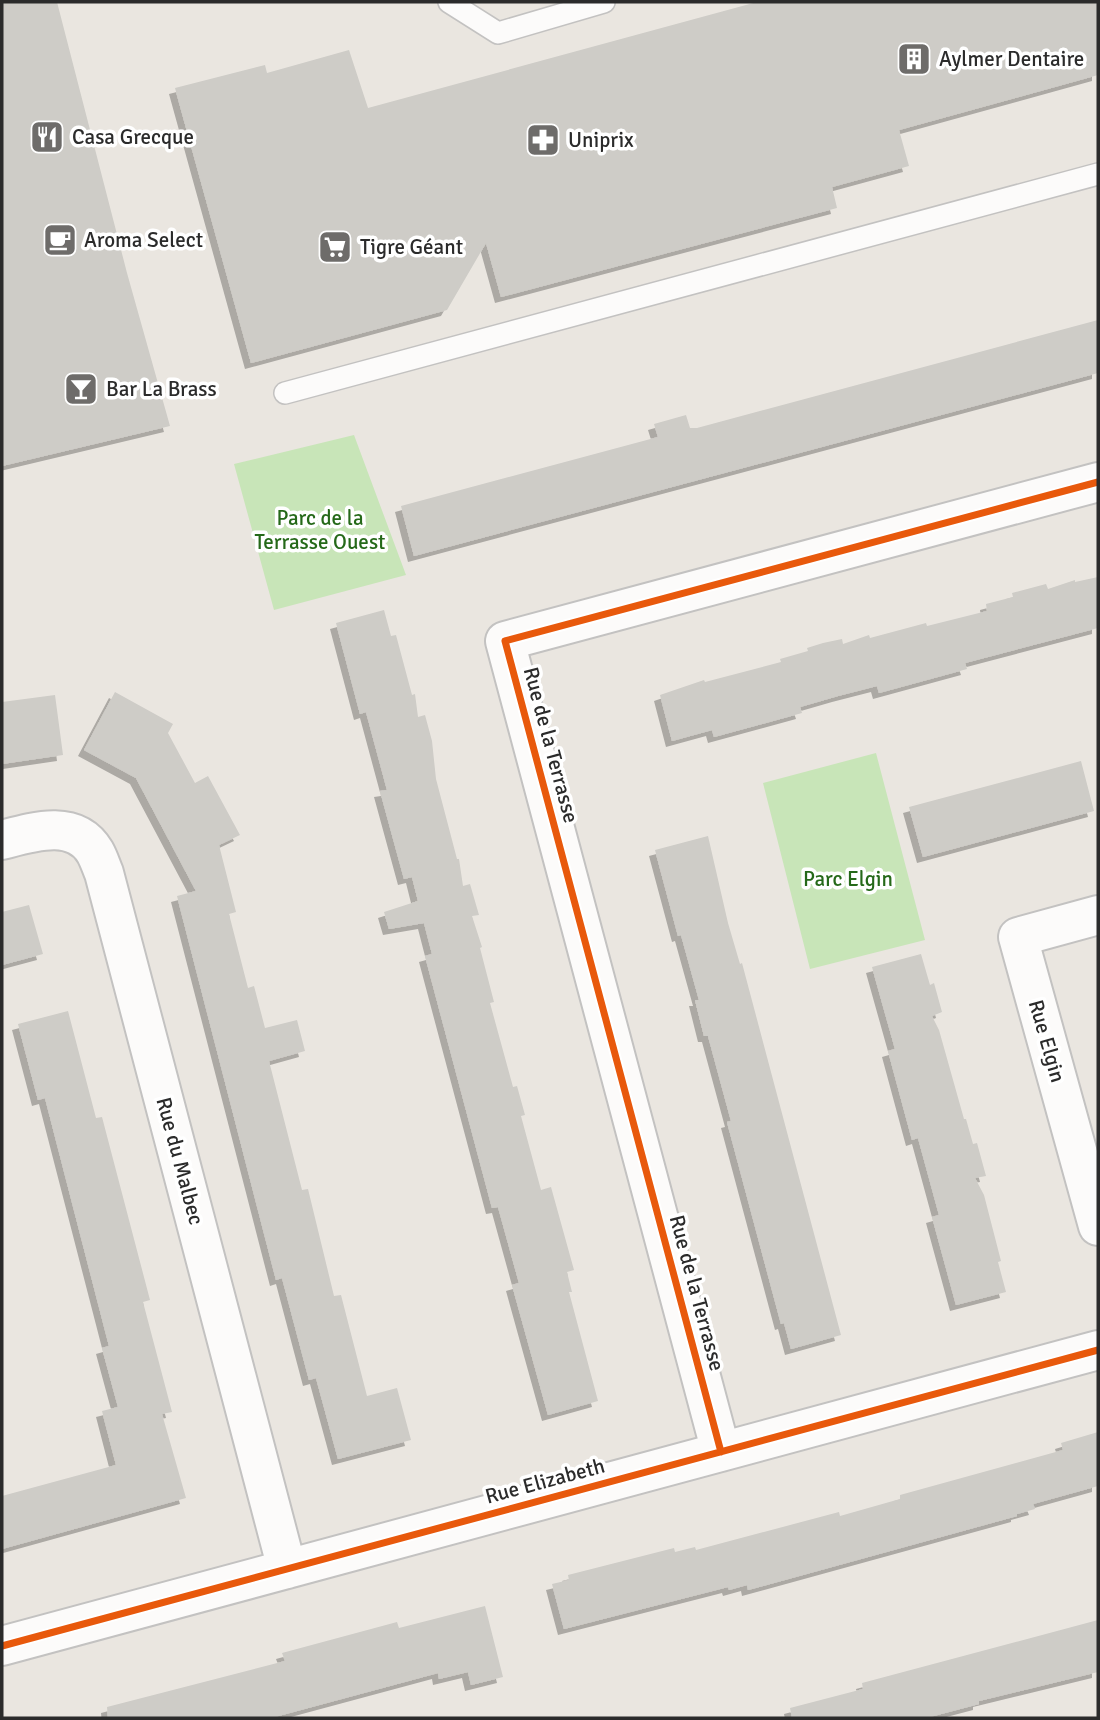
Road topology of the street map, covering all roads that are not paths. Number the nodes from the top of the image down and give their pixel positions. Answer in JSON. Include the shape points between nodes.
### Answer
{"nodes":[{"id":1,"x":449,"y":2,"type":"edge"},
{"id":2,"x":604,"y":2,"type":"edge"},
{"id":3,"x":1098,"y":174,"type":"edge"},
{"id":4,"x":285,"y":393,"type":"dead end"},
{"id":5,"x":1098,"y":482,"type":"edge"},
{"id":6,"x":2,"y":840,"type":"edge"},
{"id":7,"x":1098,"y":915,"type":"edge"},
{"id":8,"x":1098,"y":1226,"type":"edge"},
{"id":9,"x":1098,"y":1350,"type":"edge"},
{"id":10,"x":721,"y":1452,"type":"junction"},
{"id":11,"x":287,"y":1569,"type":"junction"},
{"id":12,"x":2,"y":1646,"type":"edge"}],
"edges":[{"from":1,"to":2,"type":"lane","via":[[498,33]]},
{"from":3,"to":4,"type":"lane"},
{"from":5,"to":10,"type":"street","name":"Rue de la Terrasse","via":[[505,641]]},
{"from":6,"to":11,"type":"street","name":"Rue du Malbec","via":[[59,830],[80,836],[95,850],[104,873]]},
{"from":7,"to":8,"type":"street","name":"Rue Elgin","via":[[1018,937]]},
{"from":9,"to":10,"type":"street","name":"Rue Elizabeth"},
{"from":10,"to":11,"type":"street","name":"Rue Elizabeth"},
{"from":11,"to":12,"type":"street","name":"Rue Elizabeth"}]}
